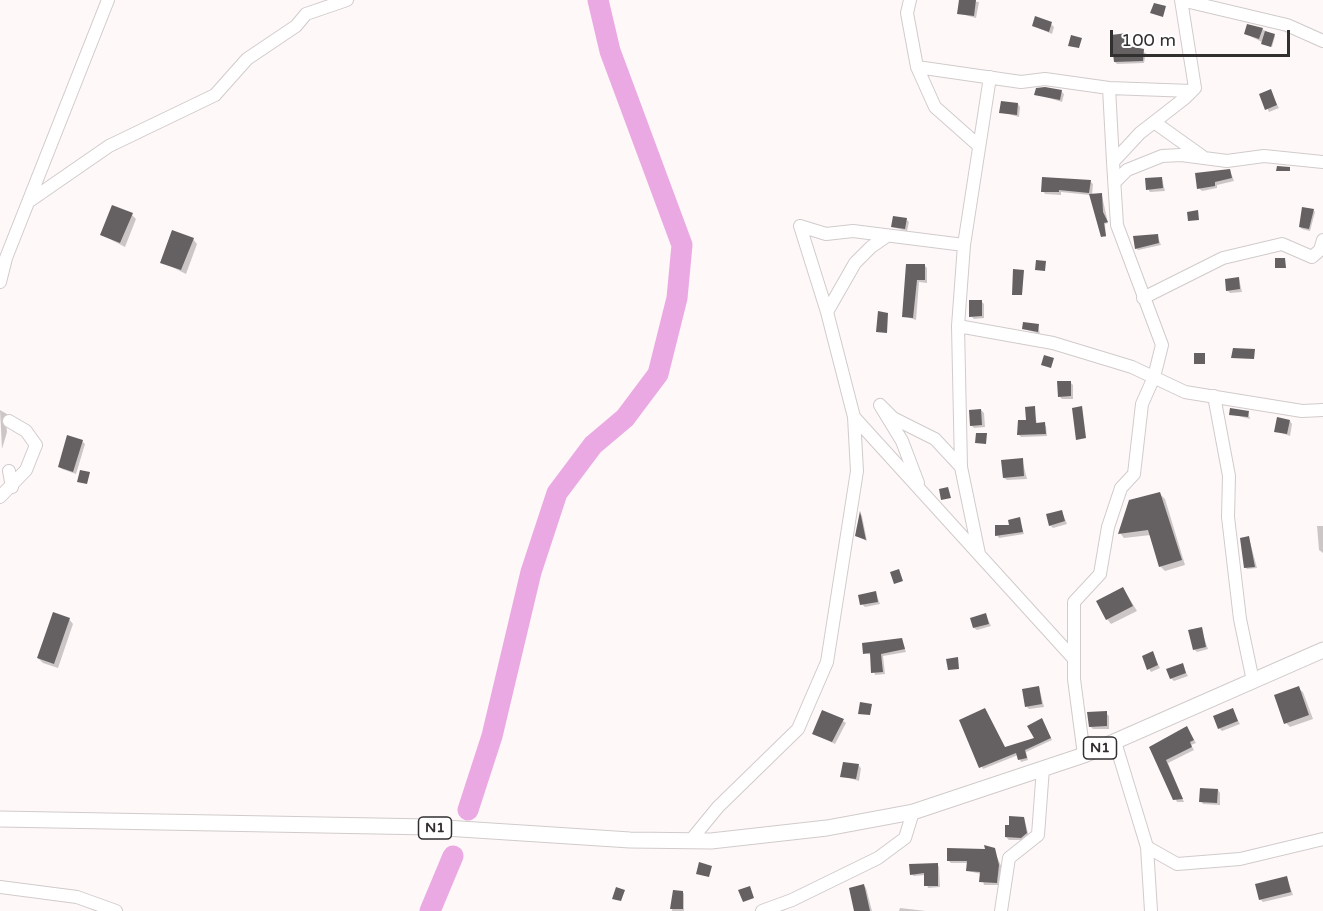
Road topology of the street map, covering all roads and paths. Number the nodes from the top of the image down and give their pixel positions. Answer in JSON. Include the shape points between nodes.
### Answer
{"nodes":[{"id":1,"x":108,"y":0,"type":"edge"},
{"id":2,"x":347,"y":0,"type":"edge"},
{"id":3,"x":910,"y":0,"type":"edge"},
{"id":4,"x":1181,"y":0,"type":"edge"},
{"id":5,"x":1323,"y":41,"type":"edge"},
{"id":6,"x":917,"y":67,"type":"junction"},
{"id":7,"x":990,"y":77,"type":"junction"},
{"id":8,"x":1109,"y":88,"type":"junction"},
{"id":9,"x":1192,"y":91,"type":"junction"},
{"id":10,"x":1154,"y":122,"type":"junction"},
{"id":11,"x":979,"y":146,"type":"junction"},
{"id":12,"x":1206,"y":159,"type":"junction"},
{"id":13,"x":1113,"y":162,"type":"junction"},
{"id":14,"x":1323,"y":162,"type":"edge"},
{"id":15,"x":1114,"y":182,"type":"junction"},
{"id":16,"x":28,"y":202,"type":"junction"},
{"id":17,"x":887,"y":236,"type":"junction"},
{"id":18,"x":1323,"y":240,"type":"edge"},
{"id":19,"x":964,"y":245,"type":"junction"},
{"id":20,"x":0,"y":282,"type":"edge"},
{"id":21,"x":1143,"y":298,"type":"junction"},
{"id":22,"x":827,"y":312,"type":"junction"},
{"id":23,"x":958,"y":326,"type":"junction"},
{"id":24,"x":1154,"y":377,"type":"junction"},
{"id":25,"x":1214,"y":396,"type":"junction"},
{"id":26,"x":1323,"y":410,"type":"edge"},
{"id":27,"x":854,"y":417,"type":"junction"},
{"id":28,"x":9,"y":421,"type":"dead end"},
{"id":29,"x":961,"y":467,"type":"junction"},
{"id":30,"x":9,"y":471,"type":"dead end"},
{"id":31,"x":12,"y":487,"type":"junction"},
{"id":32,"x":921,"y":492,"type":"junction"},
{"id":33,"x":0,"y":497,"type":"edge"},
{"id":34,"x":979,"y":555,"type":"junction"},
{"id":35,"x":1323,"y":650,"type":"edge"},
{"id":36,"x":1074,"y":659,"type":"junction"},
{"id":37,"x":1253,"y":681,"type":"junction"},
{"id":38,"x":1115,"y":742,"type":"junction"},
{"id":39,"x":1084,"y":755,"type":"junction"},
{"id":40,"x":1042,"y":768,"type":"junction"},
{"id":41,"x":913,"y":812,"type":"junction"},
{"id":42,"x":0,"y":819,"type":"edge"},
{"id":43,"x":1323,"y":839,"type":"edge"},
{"id":44,"x":691,"y":840,"type":"junction"},
{"id":45,"x":1147,"y":848,"type":"junction"},
{"id":46,"x":0,"y":888,"type":"edge"},
{"id":47,"x":116,"y":911,"type":"edge"},
{"id":48,"x":762,"y":911,"type":"edge"},
{"id":49,"x":1001,"y":911,"type":"edge"},
{"id":50,"x":1151,"y":911,"type":"edge"}],
"edges":[{"from":1,"to":16,"type":"street"},
{"from":2,"to":16,"type":"street","via":[[306,14],[296,26],[247,59],[215,95],[109,146]]},
{"from":3,"to":6,"type":"street","via":[[907,13]]},
{"from":4,"to":5,"type":"street","via":[[1287,25]]},
{"from":4,"to":9,"type":"street","via":[[1195,88]]},
{"from":6,"to":7,"type":"street"},
{"from":6,"to":11,"type":"street","via":[[935,107]]},
{"from":7,"to":8,"type":"street","via":[[1021,82],[1045,79]]},
{"from":7,"to":11,"type":"street"},
{"from":8,"to":9,"type":"street"},
{"from":8,"to":13,"type":"street"},
{"from":9,"to":10,"type":"street"},
{"from":10,"to":12,"type":"street"},
{"from":10,"to":13,"type":"street"},
{"from":11,"to":19,"type":"street"},
{"from":12,"to":14,"type":"street","via":[[1227,161],[1264,156]]},
{"from":12,"to":15,"type":"street","via":[[1162,156],[1127,170]]},
{"from":13,"to":15,"type":"street"},
{"from":15,"to":21,"type":"street","via":[[1117,225]]},
{"from":16,"to":20,"type":"street"},
{"from":17,"to":19,"type":"street"},
{"from":17,"to":22,"type":"street","via":[[855,263]]},
{"from":17,"to":22,"type":"street","via":[[853,231],[826,234],[801,226]]},
{"from":18,"to":21,"type":"street","via":[[1320,250],[1312,256],[1282,244],[1223,258]]},
{"from":19,"to":23,"type":"street"},
{"from":21,"to":24,"type":"street","via":[[1162,345]]},
{"from":22,"to":27,"type":"street"},
{"from":23,"to":24,"type":"street","via":[[1053,343]]},
{"from":23,"to":29,"type":"street"},
{"from":24,"to":25,"type":"street","via":[[1185,392]]},
{"from":24,"to":36,"type":"street","via":[[1142,404],[1134,474],[1121,488],[1107,527],[1100,574],[1074,602]]},
{"from":25,"to":26,"type":"street","via":[[1302,411]]},
{"from":25,"to":37,"type":"street","via":[[1229,476],[1228,517],[1240,619]]},
{"from":27,"to":32,"type":"street"},
{"from":27,"to":44,"type":"street","via":[[857,471],[827,662],[798,729],[718,807]]},
{"from":28,"to":31,"type":"street","via":[[26,431],[36,445],[26,470]]},
{"from":29,"to":32,"type":"street","via":[[935,439],[893,418],[880,405],[902,441]]},
{"from":29,"to":34,"type":"street"},
{"from":30,"to":31,"type":"street"},
{"from":31,"to":33,"type":"street"},
{"from":32,"to":34,"type":"street"},
{"from":34,"to":36,"type":"street"},
{"from":35,"to":37,"type":"main road","number":"N1"},
{"from":36,"to":39,"type":"street"},
{"from":37,"to":38,"type":"main road","number":"N1"},
{"from":38,"to":39,"type":"main road","number":"N1"},
{"from":38,"to":45,"type":"street"},
{"from":39,"to":40,"type":"main road","number":"N1"},
{"from":40,"to":41,"type":"main road","number":"N1"},
{"from":40,"to":49,"type":"street","via":[[1038,835],[1009,858]]},
{"from":41,"to":44,"type":"main road","number":"N1","via":[[817,830]]},
{"from":41,"to":48,"type":"street","via":[[905,838],[878,858]]},
{"from":42,"to":44,"type":"main road","number":"N1","via":[[430,827],[630,840]]},
{"from":43,"to":45,"type":"street","via":[[1240,859],[1177,864]]},
{"from":45,"to":50,"type":"street"},
{"from":46,"to":47,"type":"street","via":[[77,897]]}]}
